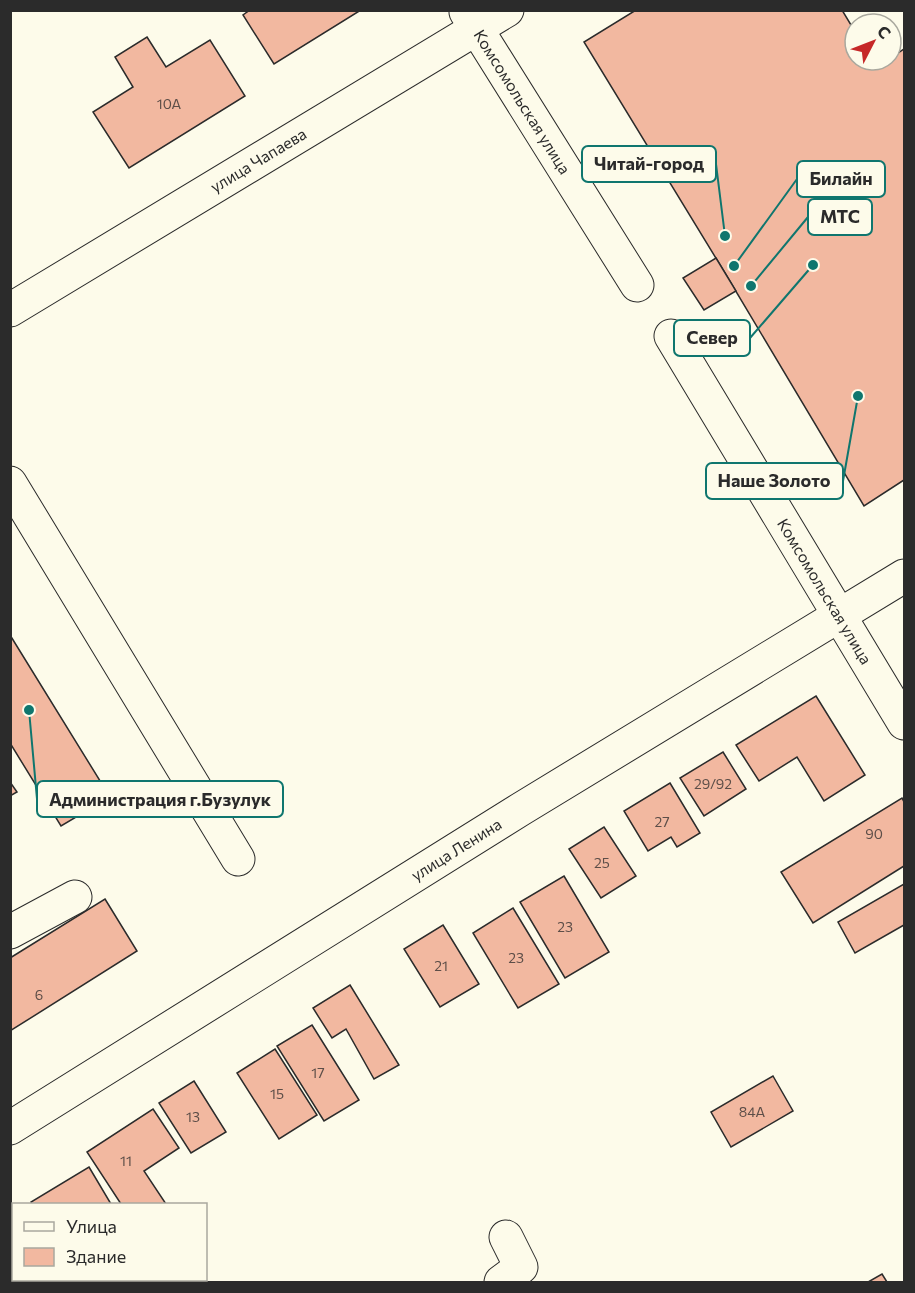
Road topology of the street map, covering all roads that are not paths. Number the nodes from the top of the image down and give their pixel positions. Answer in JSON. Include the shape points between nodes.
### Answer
{"nodes":[{"id":1,"x":507,"y":10,"type":"edge"},
{"id":2,"x":471,"y":20,"type":"edge"},
{"id":3,"x":637,"y":285,"type":"dead end"},
{"id":4,"x":10,"y":310,"type":"edge"},
{"id":5,"x":671,"y":336,"type":"dead end"},
{"id":6,"x":10,"y":483,"type":"edge"},
{"id":7,"x":904,"y":576,"type":"edge"},
{"id":8,"x":840,"y":615,"type":"junction"},
{"id":9,"x":904,"y":723,"type":"edge"},
{"id":10,"x":238,"y":859,"type":"dead end"},
{"id":11,"x":75,"y":897,"type":"dead end"},
{"id":12,"x":10,"y":932,"type":"edge"},
{"id":13,"x":10,"y":1128,"type":"edge"},
{"id":14,"x":506,"y":1237,"type":"dead end"},
{"id":15,"x":501,"y":1282,"type":"edge"}],
"edges":[{"from":1,"to":2,"type":"street","name":"улица Чапаева"},
{"from":2,"to":3,"type":"street","name":"Комсомольская улица"},
{"from":2,"to":4,"type":"street","name":"улица Чапаева"},
{"from":5,"to":8,"type":"street","name":"Комсомольская улица"},
{"from":6,"to":10,"type":"street"},
{"from":7,"to":8,"type":"street","name":"улица Ленина"},
{"from":8,"to":9,"type":"street","name":"Комсомольская улица"},
{"from":8,"to":13,"type":"street","name":"улица Ленина"},
{"from":11,"to":12,"type":"street"},
{"from":14,"to":15,"type":"street","via":[[521,1267]]}]}
